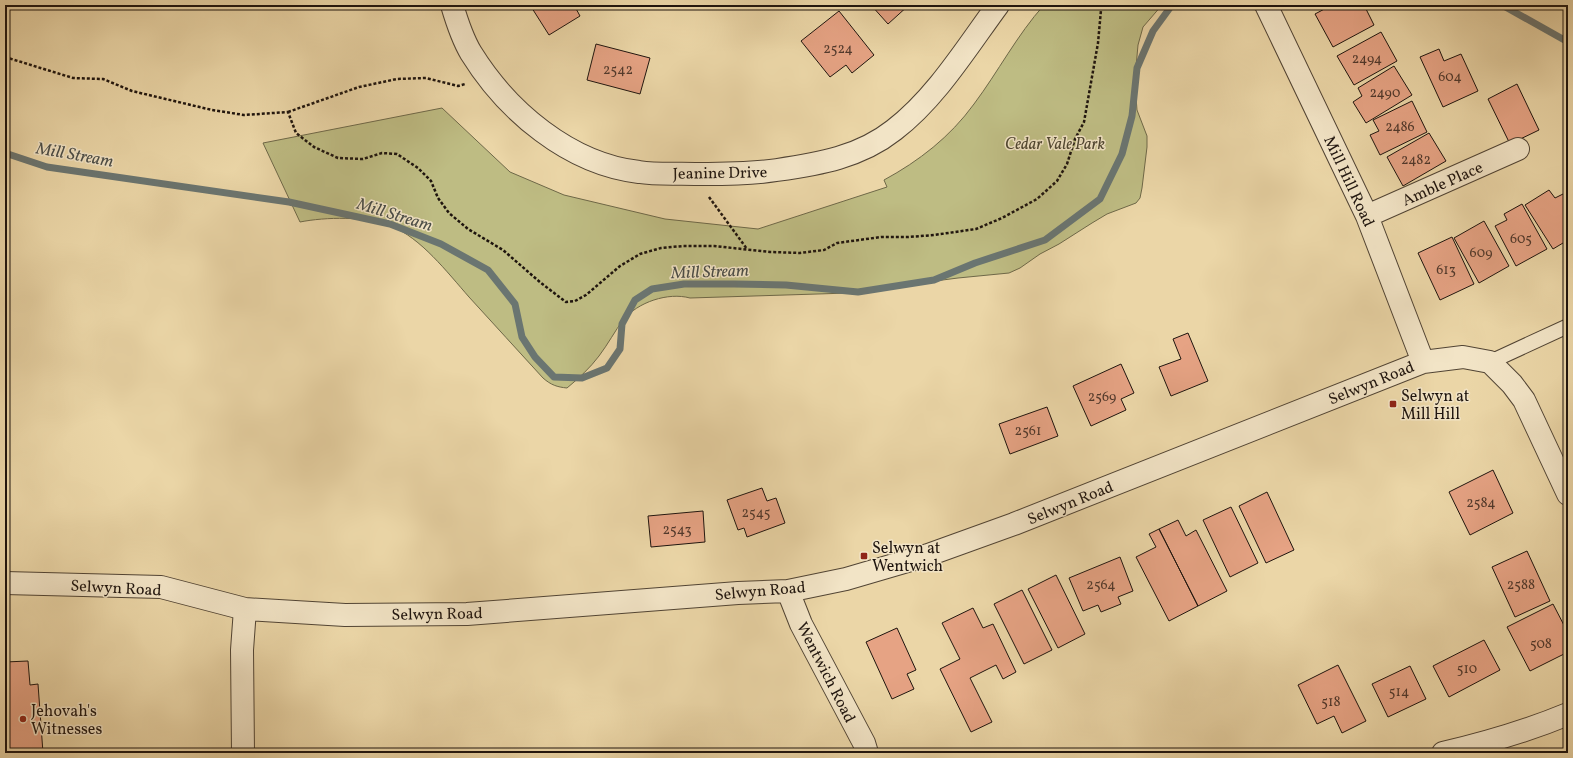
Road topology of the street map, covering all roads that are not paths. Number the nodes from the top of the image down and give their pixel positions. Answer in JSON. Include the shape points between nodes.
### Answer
{"nodes":[{"id":1,"x":452,"y":5,"type":"edge"},
{"id":2,"x":998,"y":5,"type":"edge"},
{"id":3,"x":1266,"y":5,"type":"edge"},
{"id":4,"x":1518,"y":149,"type":"dead end"},
{"id":5,"x":1367,"y":216,"type":"junction"},
{"id":6,"x":1568,"y":326,"type":"edge"},
{"id":7,"x":1423,"y":362,"type":"junction"},
{"id":8,"x":1490,"y":362,"type":"junction"},
{"id":9,"x":1568,"y":494,"type":"edge"},
{"id":10,"x":5,"y":583,"type":"edge"},
{"id":11,"x":788,"y":591,"type":"junction"},
{"id":12,"x":245,"y":609,"type":"junction"},
{"id":13,"x":1568,"y":714,"type":"edge"},
{"id":14,"x":243,"y":753,"type":"edge"},
{"id":15,"x":867,"y":753,"type":"edge"},
{"id":16,"x":1443,"y":753,"type":"edge"}],
"edges":[{"from":1,"to":2,"type":"street","name":"Jeanine Drive","via":[[460,31],[471,53],[515,108],[544,134],[573,152],[603,164],[639,172],[721,175],[824,163],[862,150],[894,131],[923,104]]},
{"from":3,"to":5,"type":"street","name":"Mill Hill Road"},
{"from":4,"to":5,"type":"street","name":"Amble Place"},
{"from":5,"to":7,"type":"street","name":"Mill Hill Road"},
{"from":6,"to":8,"type":"lane"},
{"from":7,"to":8,"type":"street","name":"Selwyn Road","via":[[1463,357]]},
{"from":7,"to":11,"type":"street","name":"Selwyn Road","via":[[1014,524],[920,557],[846,579]]},
{"from":8,"to":9,"type":"street","via":[[1524,400]]},
{"from":10,"to":12,"type":"street","name":"Selwyn Road","via":[[161,587]]},
{"from":11,"to":12,"type":"street","name":"Selwyn Road","via":[[468,614],[345,615]]},
{"from":11,"to":15,"type":"street","name":"Wentwich Road","via":[[801,624]]},
{"from":12,"to":14,"type":"street","via":[[242,650]]},
{"from":13,"to":16,"type":"street","via":[[1483,744]]}]}
